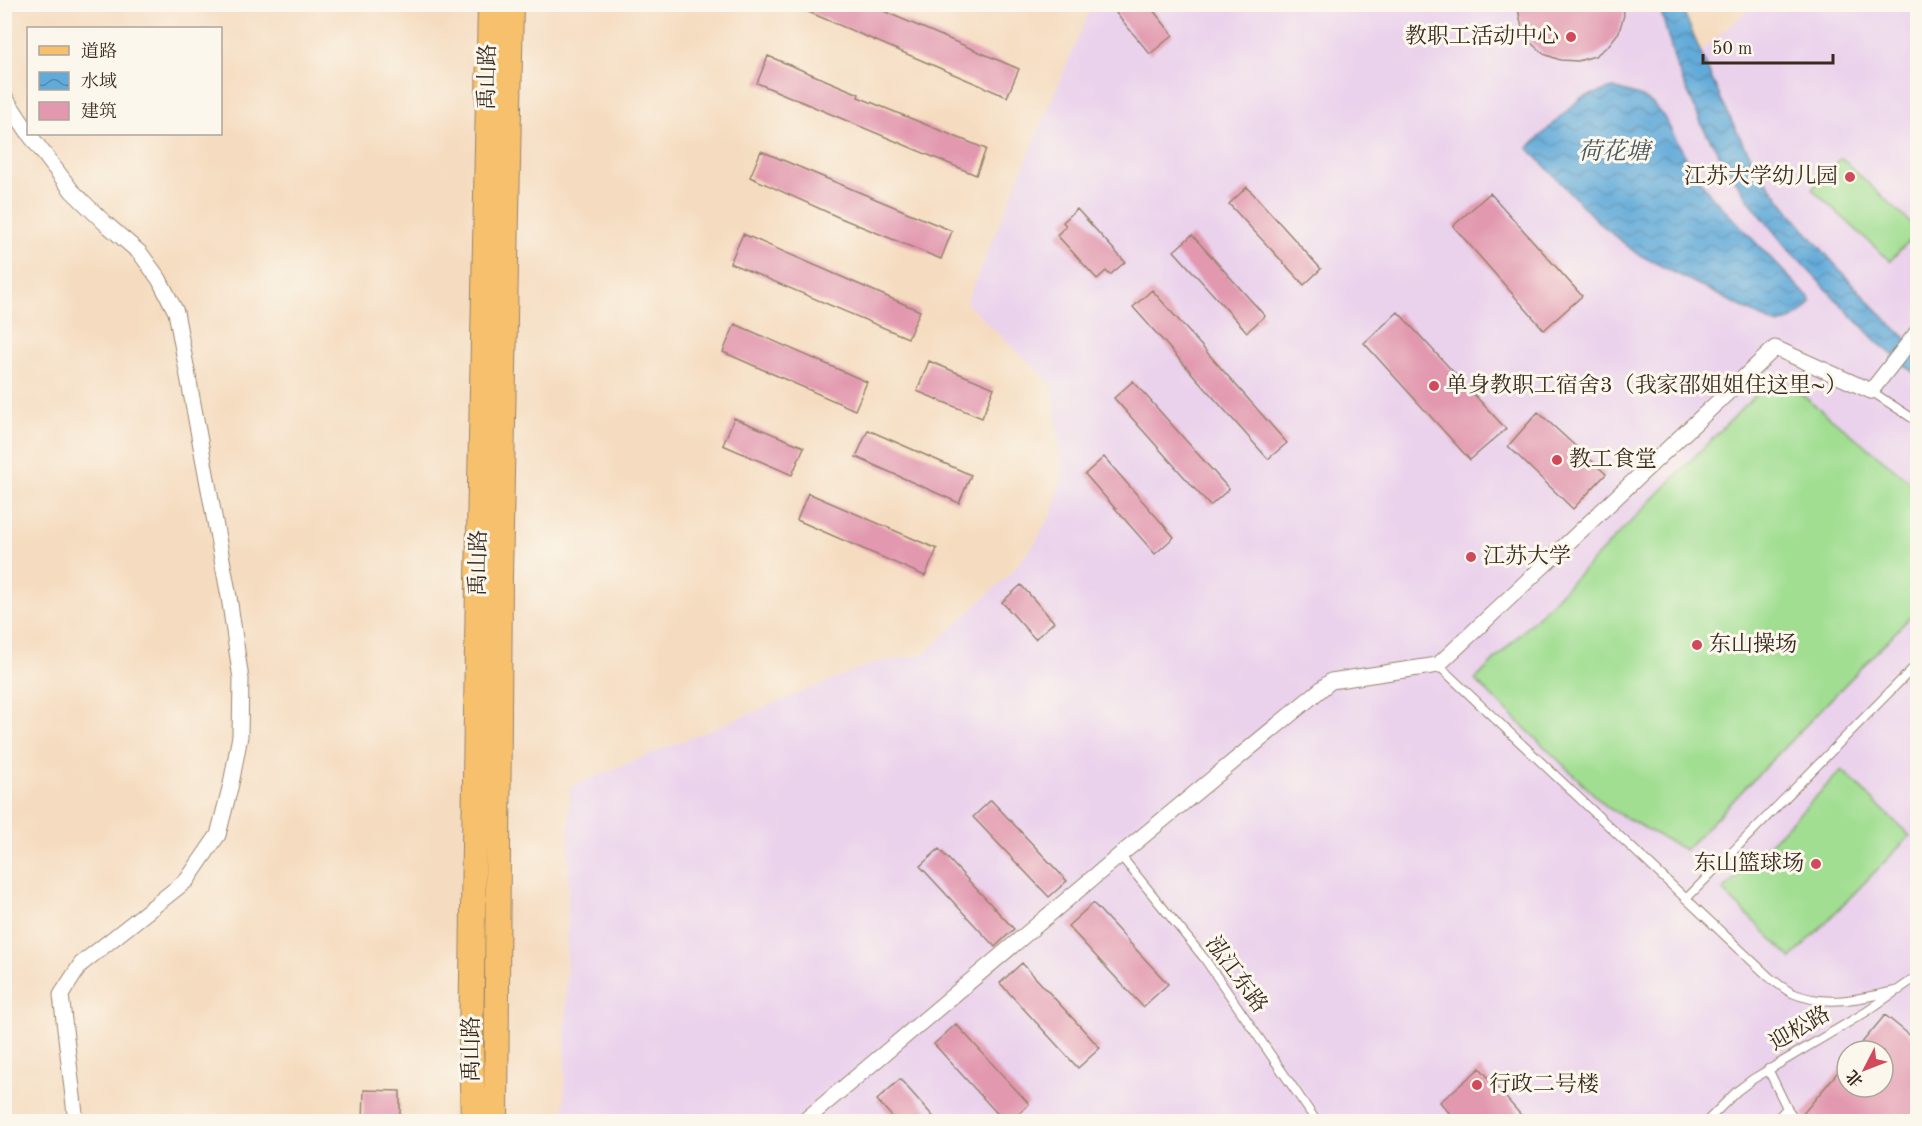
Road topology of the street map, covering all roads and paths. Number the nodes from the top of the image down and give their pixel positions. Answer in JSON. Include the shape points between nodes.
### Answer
{"nodes":[{"id":1,"x":490,"y":4,"type":"edge"},
{"id":2,"x":511,"y":4,"type":"edge"},
{"id":3,"x":4,"y":96,"type":"edge"},
{"id":4,"x":27,"y":130,"type":"edge"},
{"id":5,"x":30,"y":135,"type":"edge"},
{"id":6,"x":1915,"y":334,"type":"edge"},
{"id":7,"x":1870,"y":391,"type":"junction"},
{"id":8,"x":1917,"y":422,"type":"edge"},
{"id":9,"x":1917,"y":663,"type":"edge"},
{"id":10,"x":1438,"y":665,"type":"junction"},
{"id":11,"x":1120,"y":855,"type":"junction"},
{"id":12,"x":1686,"y":899,"type":"junction"},
{"id":13,"x":1917,"y":976,"type":"edge"},
{"id":14,"x":1899,"y":990,"type":"junction"},
{"id":15,"x":1768,"y":1069,"type":"junction"},
{"id":16,"x":1787,"y":1108,"type":"junction"},
{"id":17,"x":76,"y":1122,"type":"edge"},
{"id":18,"x":473,"y":1122,"type":"edge"},
{"id":19,"x":496,"y":1122,"type":"edge"},
{"id":20,"x":803,"y":1122,"type":"edge"},
{"id":21,"x":1317,"y":1122,"type":"edge"},
{"id":22,"x":1706,"y":1122,"type":"edge"},
{"id":23,"x":1774,"y":1122,"type":"edge"},
{"id":24,"x":1797,"y":1122,"type":"edge"}],
"edges":[{"from":1,"to":18,"type":"main road","name":"禹山路","via":[[477,628]]},
{"from":2,"to":19,"type":"main road","name":"禹山路","via":[[500,567]]},
{"from":3,"to":4,"type":"street"},
{"from":5,"to":17,"type":"street","via":[[72,191],[140,253],[176,312],[241,679],[240,736],[219,835],[187,880],[81,964],[61,995]]},
{"from":6,"to":7,"type":"street"},
{"from":7,"to":8,"type":"lane"},
{"from":7,"to":10,"type":"street","via":[[1774,348]]},
{"from":9,"to":12,"type":"lane"},
{"from":10,"to":11,"type":"street","via":[[1331,681]]},
{"from":10,"to":12,"type":"lane"},
{"from":11,"to":20,"type":"street"},
{"from":11,"to":21,"type":"lane","name":"泓江东路","via":[[1204,958]]},
{"from":12,"to":14,"type":"lane","via":[[1768,977],[1791,992],[1812,1000],[1834,1001]]},
{"from":13,"to":14,"type":"lane","name":"迎松路"},
{"from":14,"to":15,"type":"lane","name":"迎松路"},
{"from":15,"to":16,"type":"lane"},
{"from":15,"to":22,"type":"lane","name":"迎松路","via":[[1737,1091]]},
{"from":16,"to":23,"type":"lane"},
{"from":16,"to":24,"type":"lane"}]}
